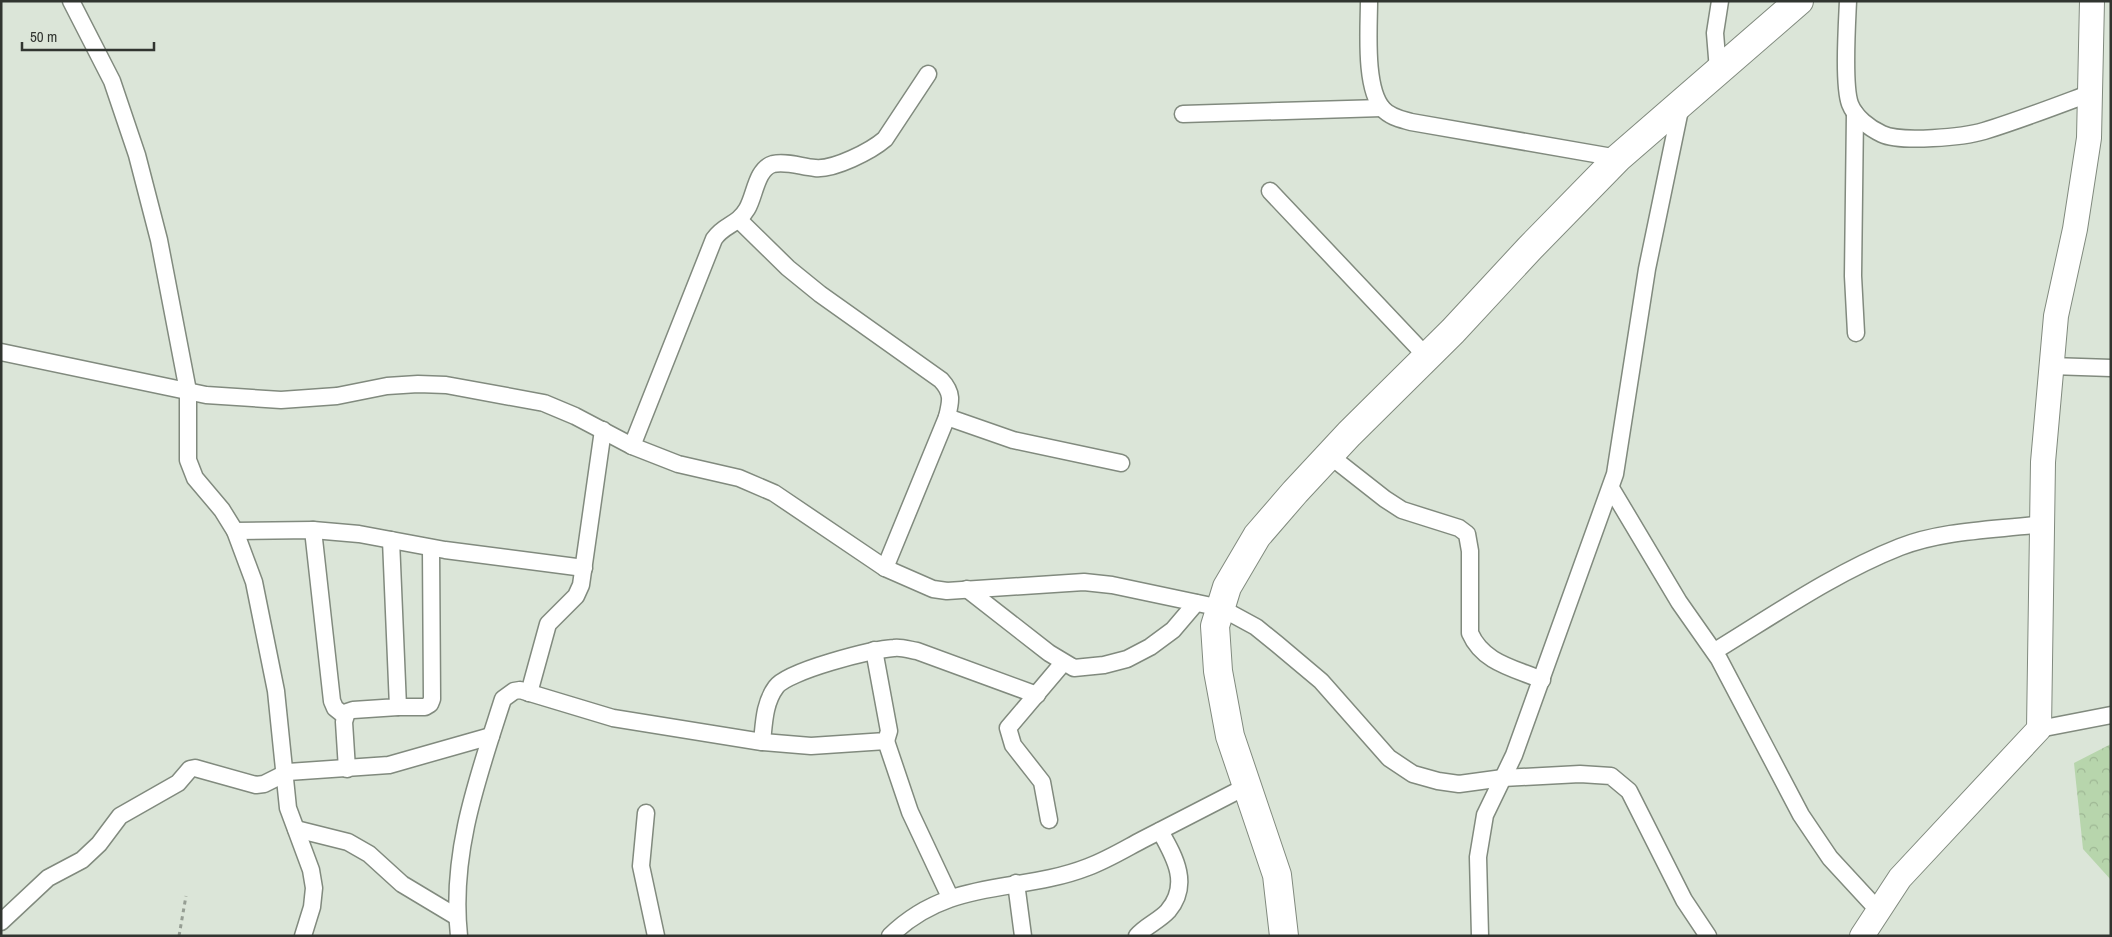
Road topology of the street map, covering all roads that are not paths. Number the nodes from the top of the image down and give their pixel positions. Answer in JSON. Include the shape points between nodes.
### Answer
{"nodes":[{"id":1,"x":71,"y":1,"type":"edge"},
{"id":2,"x":1369,"y":1,"type":"edge"},
{"id":3,"x":1720,"y":1,"type":"edge"},
{"id":4,"x":1799,"y":1,"type":"edge"},
{"id":5,"x":1848,"y":1,"type":"edge"},
{"id":6,"x":2092,"y":1,"type":"edge"},
{"id":7,"x":1718,"y":70,"type":"junction"},
{"id":8,"x":928,"y":74,"type":"dead end"},
{"id":9,"x":2091,"y":93,"type":"junction"},
{"id":10,"x":1682,"y":101,"type":"junction"},
{"id":11,"x":1382,"y":108,"type":"junction"},
{"id":12,"x":1855,"y":113,"type":"junction"},
{"id":13,"x":1183,"y":114,"type":"dead end"},
{"id":14,"x":1618,"y":158,"type":"junction"},
{"id":15,"x":1270,"y":191,"type":"dead end"},
{"id":16,"x":739,"y":220,"type":"junction"},
{"id":17,"x":1856,"y":333,"type":"dead end"},
{"id":18,"x":1,"y":352,"type":"edge"},
{"id":19,"x":1427,"y":357,"type":"junction"},
{"id":20,"x":2051,"y":366,"type":"junction"},
{"id":21,"x":2111,"y":368,"type":"edge"},
{"id":22,"x":188,"y":391,"type":"junction"},
{"id":23,"x":947,"y":417,"type":"junction"},
{"id":24,"x":603,"y":430,"type":"junction"},
{"id":25,"x":632,"y":446,"type":"junction"},
{"id":26,"x":1329,"y":455,"type":"junction"},
{"id":27,"x":1121,"y":464,"type":"dead end"},
{"id":28,"x":1611,"y":488,"type":"junction"},
{"id":29,"x":2042,"y":524,"type":"junction"},
{"id":30,"x":314,"y":530,"type":"junction"},
{"id":31,"x":235,"y":531,"type":"junction"},
{"id":32,"x":391,"y":540,"type":"junction"},
{"id":33,"x":431,"y":548,"type":"junction"},
{"id":34,"x":584,"y":568,"type":"junction"},
{"id":35,"x":885,"y":568,"type":"junction"},
{"id":36,"x":967,"y":589,"type":"junction"},
{"id":37,"x":1208,"y":605,"type":"junction"},
{"id":38,"x":874,"y":650,"type":"junction"},
{"id":39,"x":1714,"y":651,"type":"junction"},
{"id":40,"x":1063,"y":663,"type":"junction"},
{"id":41,"x":1542,"y":680,"type":"junction"},
{"id":42,"x":529,"y":693,"type":"junction"},
{"id":43,"x":1037,"y":695,"type":"junction"},
{"id":44,"x":398,"y":707,"type":"junction"},
{"id":45,"x":2111,"y":715,"type":"edge"},
{"id":46,"x":345,"y":716,"type":"junction"},
{"id":47,"x":2039,"y":729,"type":"junction"},
{"id":48,"x":491,"y":736,"type":"junction"},
{"id":49,"x":886,"y":741,"type":"junction"},
{"id":50,"x":762,"y":742,"type":"junction"},
{"id":51,"x":348,"y":769,"type":"junction"},
{"id":52,"x":283,"y":774,"type":"junction"},
{"id":53,"x":1503,"y":778,"type":"junction"},
{"id":54,"x":1247,"y":786,"type":"junction"},
{"id":55,"x":646,"y":813,"type":"dead end"},
{"id":56,"x":1049,"y":820,"type":"dead end"},
{"id":57,"x":296,"y":830,"type":"junction"},
{"id":58,"x":1160,"y":831,"type":"junction"},
{"id":59,"x":1016,"y":883,"type":"junction"},
{"id":60,"x":950,"y":897,"type":"junction"},
{"id":61,"x":1878,"y":910,"type":"junction"},
{"id":62,"x":457,"y":917,"type":"junction"},
{"id":63,"x":1,"y":922,"type":"edge"},
{"id":64,"x":303,"y":936,"type":"edge"},
{"id":65,"x":459,"y":936,"type":"edge"},
{"id":66,"x":656,"y":936,"type":"edge"},
{"id":67,"x":890,"y":936,"type":"edge"},
{"id":68,"x":1023,"y":936,"type":"edge"},
{"id":69,"x":1137,"y":936,"type":"edge"},
{"id":70,"x":1284,"y":936,"type":"edge"},
{"id":71,"x":1480,"y":936,"type":"edge"},
{"id":72,"x":1708,"y":936,"type":"edge"},
{"id":73,"x":1862,"y":936,"type":"edge"}],
"edges":[{"from":1,"to":22,"type":"street","via":[[112,81],[136,155],[159,240]]},
{"from":2,"to":11,"type":"street","via":[[1371,73]]},
{"from":3,"to":7,"type":"street","via":[[1715,33]]},
{"from":4,"to":7,"type":"highway"},
{"from":5,"to":12,"type":"street","via":[[1847,86],[1849,103]]},
{"from":6,"to":9,"type":"main road"},
{"from":7,"to":10,"type":"highway"},
{"from":8,"to":16,"type":"street","via":[[885,139],[876,147],[829,168],[786,163],[772,165],[762,172],[748,208]]},
{"from":9,"to":12,"type":"street","via":[[1983,132],[1940,138],[1883,135]]},
{"from":9,"to":20,"type":"main road","via":[[2090,138],[2056,316]]},
{"from":10,"to":14,"type":"highway"},
{"from":10,"to":28,"type":"street","via":[[1646,269],[1622,436]]},
{"from":11,"to":13,"type":"street"},
{"from":11,"to":14,"type":"street","via":[[1411,122]]},
{"from":12,"to":17,"type":"street","via":[[1853,276]]},
{"from":14,"to":19,"type":"highway"},
{"from":15,"to":19,"type":"street"},
{"from":16,"to":23,"type":"street","via":[[820,294],[941,380],[952,399]]},
{"from":16,"to":25,"type":"street","via":[[721,229],[714,239]]},
{"from":18,"to":22,"type":"street"},
{"from":19,"to":26,"type":"highway"},
{"from":20,"to":21,"type":"street"},
{"from":20,"to":29,"type":"main road","via":[[2043,462]]},
{"from":22,"to":24,"type":"street","via":[[282,400],[337,396],[387,386],[446,385],[544,403]]},
{"from":22,"to":31,"type":"street","via":[[190,469]]},
{"from":23,"to":27,"type":"street","via":[[1013,440]]},
{"from":23,"to":35,"type":"street"},
{"from":24,"to":25,"type":"street"},
{"from":24,"to":34,"type":"street"},
{"from":25,"to":35,"type":"street","via":[[678,464],[739,478],[774,493]]},
{"from":26,"to":37,"type":"highway","via":[[1257,536],[1227,587]]},
{"from":26,"to":41,"type":"street","via":[[1402,510],[1459,528],[1467,534],[1470,633],[1474,642],[1483,654]]},
{"from":28,"to":39,"type":"street","via":[[1679,602]]},
{"from":28,"to":41,"type":"street"},
{"from":29,"to":39,"type":"street","via":[[1948,536],[1900,547],[1852,570]]},
{"from":29,"to":47,"type":"main road"},
{"from":30,"to":31,"type":"street"},
{"from":30,"to":32,"type":"street"},
{"from":30,"to":46,"type":"street","via":[[332,701]]},
{"from":31,"to":52,"type":"street","via":[[254,582],[276,691]]},
{"from":32,"to":33,"type":"street"},
{"from":32,"to":44,"type":"street"},
{"from":33,"to":34,"type":"street"},
{"from":33,"to":44,"type":"street","via":[[432,699],[425,707]]},
{"from":34,"to":42,"type":"street","via":[[576,596],[548,624]]},
{"from":35,"to":36,"type":"street","via":[[933,589],[947,592]]},
{"from":36,"to":37,"type":"street","via":[[1084,582],[1112,584]]},
{"from":36,"to":40,"type":"street"},
{"from":37,"to":40,"type":"street","via":[[1150,647],[1127,659],[1088,668],[1074,668]]},
{"from":37,"to":53,"type":"street","via":[[1256,627],[1320,681],[1370,738],[1402,768],[1413,774],[1459,784]]},
{"from":37,"to":54,"type":"highway","via":[[1215,626],[1218,671],[1230,736]]},
{"from":38,"to":43,"type":"street","via":[[896,648],[917,651]]},
{"from":38,"to":49,"type":"street","via":[[890,731]]},
{"from":38,"to":50,"type":"street","via":[[802,672],[777,685],[770,697]]},
{"from":39,"to":61,"type":"street","via":[[1801,815],[1830,858]]},
{"from":40,"to":43,"type":"street"},
{"from":41,"to":53,"type":"street"},
{"from":42,"to":48,"type":"street","via":[[514,691],[507,694]]},
{"from":42,"to":50,"type":"street","via":[[613,718]]},
{"from":43,"to":56,"type":"street","via":[[1008,728],[1009,736],[1042,782]]},
{"from":44,"to":46,"type":"street","via":[[353,710]]},
{"from":45,"to":47,"type":"street"},
{"from":46,"to":51,"type":"street"},
{"from":47,"to":61,"type":"main road","via":[[1900,878]]},
{"from":48,"to":51,"type":"street","via":[[388,765]]},
{"from":48,"to":62,"type":"street","via":[[465,828],[456,888]]},
{"from":49,"to":50,"type":"street","via":[[811,746]]},
{"from":49,"to":60,"type":"street","via":[[910,812]]},
{"from":51,"to":52,"type":"street"},
{"from":52,"to":57,"type":"street","via":[[288,808]]},
{"from":52,"to":63,"type":"street","via":[[271,782],[256,785],[190,769],[178,783],[120,816],[82,860],[48,878]]},
{"from":53,"to":71,"type":"street","via":[[1485,815],[1478,857]]},
{"from":53,"to":72,"type":"street","via":[[1599,775],[1610,776],[1621,783],[1636,805],[1684,900]]},
{"from":54,"to":58,"type":"street"},
{"from":54,"to":70,"type":"highway","via":[[1277,875]]},
{"from":55,"to":66,"type":"street","via":[[641,866]]},
{"from":57,"to":62,"type":"street","via":[[348,842],[369,854],[402,884]]},
{"from":57,"to":64,"type":"street","via":[[314,888]]},
{"from":58,"to":59,"type":"street","via":[[1088,867]]},
{"from":58,"to":69,"type":"street","via":[[1177,863],[1180,879],[1177,895],[1168,911]]},
{"from":59,"to":60,"type":"street"},
{"from":59,"to":68,"type":"street"},
{"from":60,"to":67,"type":"street","via":[[921,912]]},
{"from":61,"to":73,"type":"main road"},
{"from":62,"to":65,"type":"street"}]}
